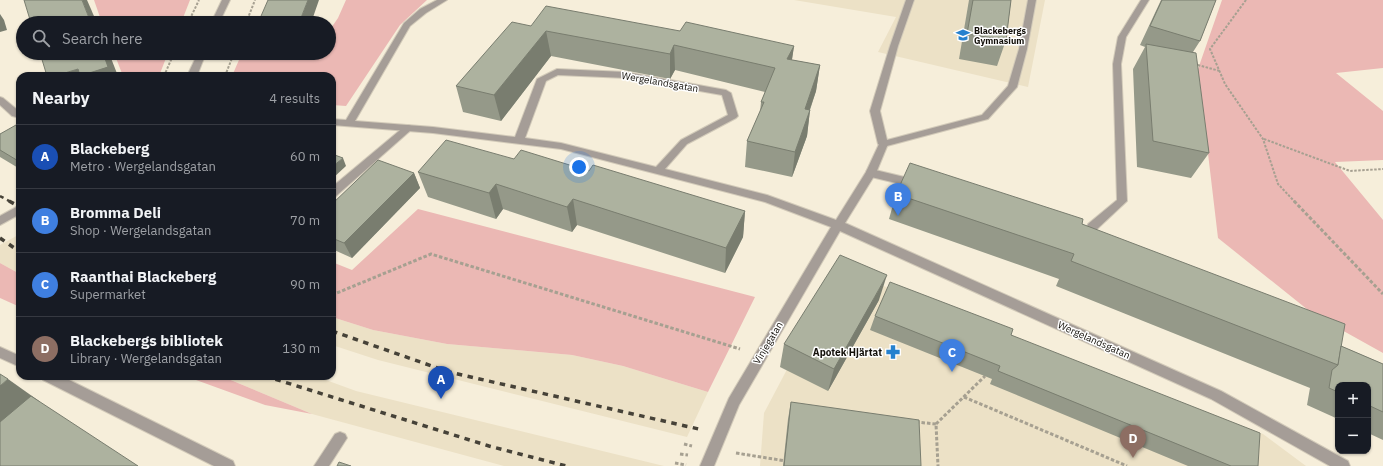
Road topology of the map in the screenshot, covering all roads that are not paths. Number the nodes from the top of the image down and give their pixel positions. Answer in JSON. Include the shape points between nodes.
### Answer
{"nodes":[{"id":1,"x":226,"y":0,"type":"edge"},
{"id":2,"x":443,"y":0,"type":"edge"},
{"id":3,"x":910,"y":0,"type":"edge"},
{"id":4,"x":1032,"y":0,"type":"edge"},
{"id":5,"x":1145,"y":0,"type":"edge"},
{"id":6,"x":219,"y":16,"type":"edge"},
{"id":7,"x":199,"y":60,"type":"edge"},
{"id":8,"x":194,"y":72,"type":"edge"},
{"id":9,"x":0,"y":100,"type":"edge"},
{"id":10,"x":16,"y":114,"type":"edge"},
{"id":11,"x":336,"y":122,"type":"edge"},
{"id":12,"x":348,"y":124,"type":"junction"},
{"id":13,"x":408,"y":128,"type":"junction"},
{"id":14,"x":519,"y":140,"type":"junction"},
{"id":15,"x":883,"y":144,"type":"junction"},
{"id":16,"x":658,"y":171,"type":"junction"},
{"id":17,"x":870,"y":173,"type":"junction"},
{"id":18,"x":924,"y":186,"type":"edge"},
{"id":19,"x":336,"y":190,"type":"edge"},
{"id":20,"x":16,"y":211,"type":"edge"},
{"id":21,"x":0,"y":221,"type":"edge"},
{"id":22,"x":838,"y":225,"type":"junction"},
{"id":23,"x":1091,"y":228,"type":"edge"},
{"id":24,"x":0,"y":352,"type":"edge"},
{"id":25,"x":16,"y":360,"type":"edge"},
{"id":26,"x":56,"y":380,"type":"edge"},
{"id":27,"x":340,"y":438,"type":"dead end"},
{"id":28,"x":228,"y":466,"type":"edge"},
{"id":29,"x":321,"y":466,"type":"edge"},
{"id":30,"x":707,"y":466,"type":"edge"},
{"id":31,"x":1343,"y":466,"type":"edge"}],
"edges":[{"from":1,"to":6,"type":"street"},
{"from":2,"to":12,"type":"street","via":[[423,11],[407,25]]},
{"from":3,"to":15,"type":"street","via":[[874,111]]},
{"from":4,"to":15,"type":"street","via":[[1023,49],[1012,87],[984,117]]},
{"from":5,"to":23,"type":"street","via":[[1122,37],[1117,64],[1122,201]]},
{"from":7,"to":8,"type":"street"},
{"from":9,"to":10,"type":"street"},
{"from":11,"to":12,"type":"street","name":"Wergelandsgatan"},
{"from":12,"to":13,"type":"street","name":"Wergelandsgatan"},
{"from":13,"to":14,"type":"street","name":"Wergelandsgatan"},
{"from":13,"to":19,"type":"street"},
{"from":14,"to":16,"type":"street","name":"Wergelandsgatan","via":[[561,146]]},
{"from":14,"to":16,"type":"street","name":"Wergelandsgatan","via":[[542,79],[557,72],[626,75],[726,93],[733,116],[684,142]]},
{"from":15,"to":17,"type":"street"},
{"from":16,"to":22,"type":"street","name":"Wergelandsgatan","via":[[767,199]]},
{"from":17,"to":18,"type":"street"},
{"from":17,"to":22,"type":"street"},
{"from":20,"to":21,"type":"street"},
{"from":22,"to":30,"type":"street","name":"Vinjegatan","via":[[734,402]]},
{"from":22,"to":31,"type":"street","name":"Wergelandsgatan","via":[[1216,395]]},
{"from":24,"to":25,"type":"street"},
{"from":26,"to":28,"type":"street"},
{"from":27,"to":29,"type":"street"}]}
